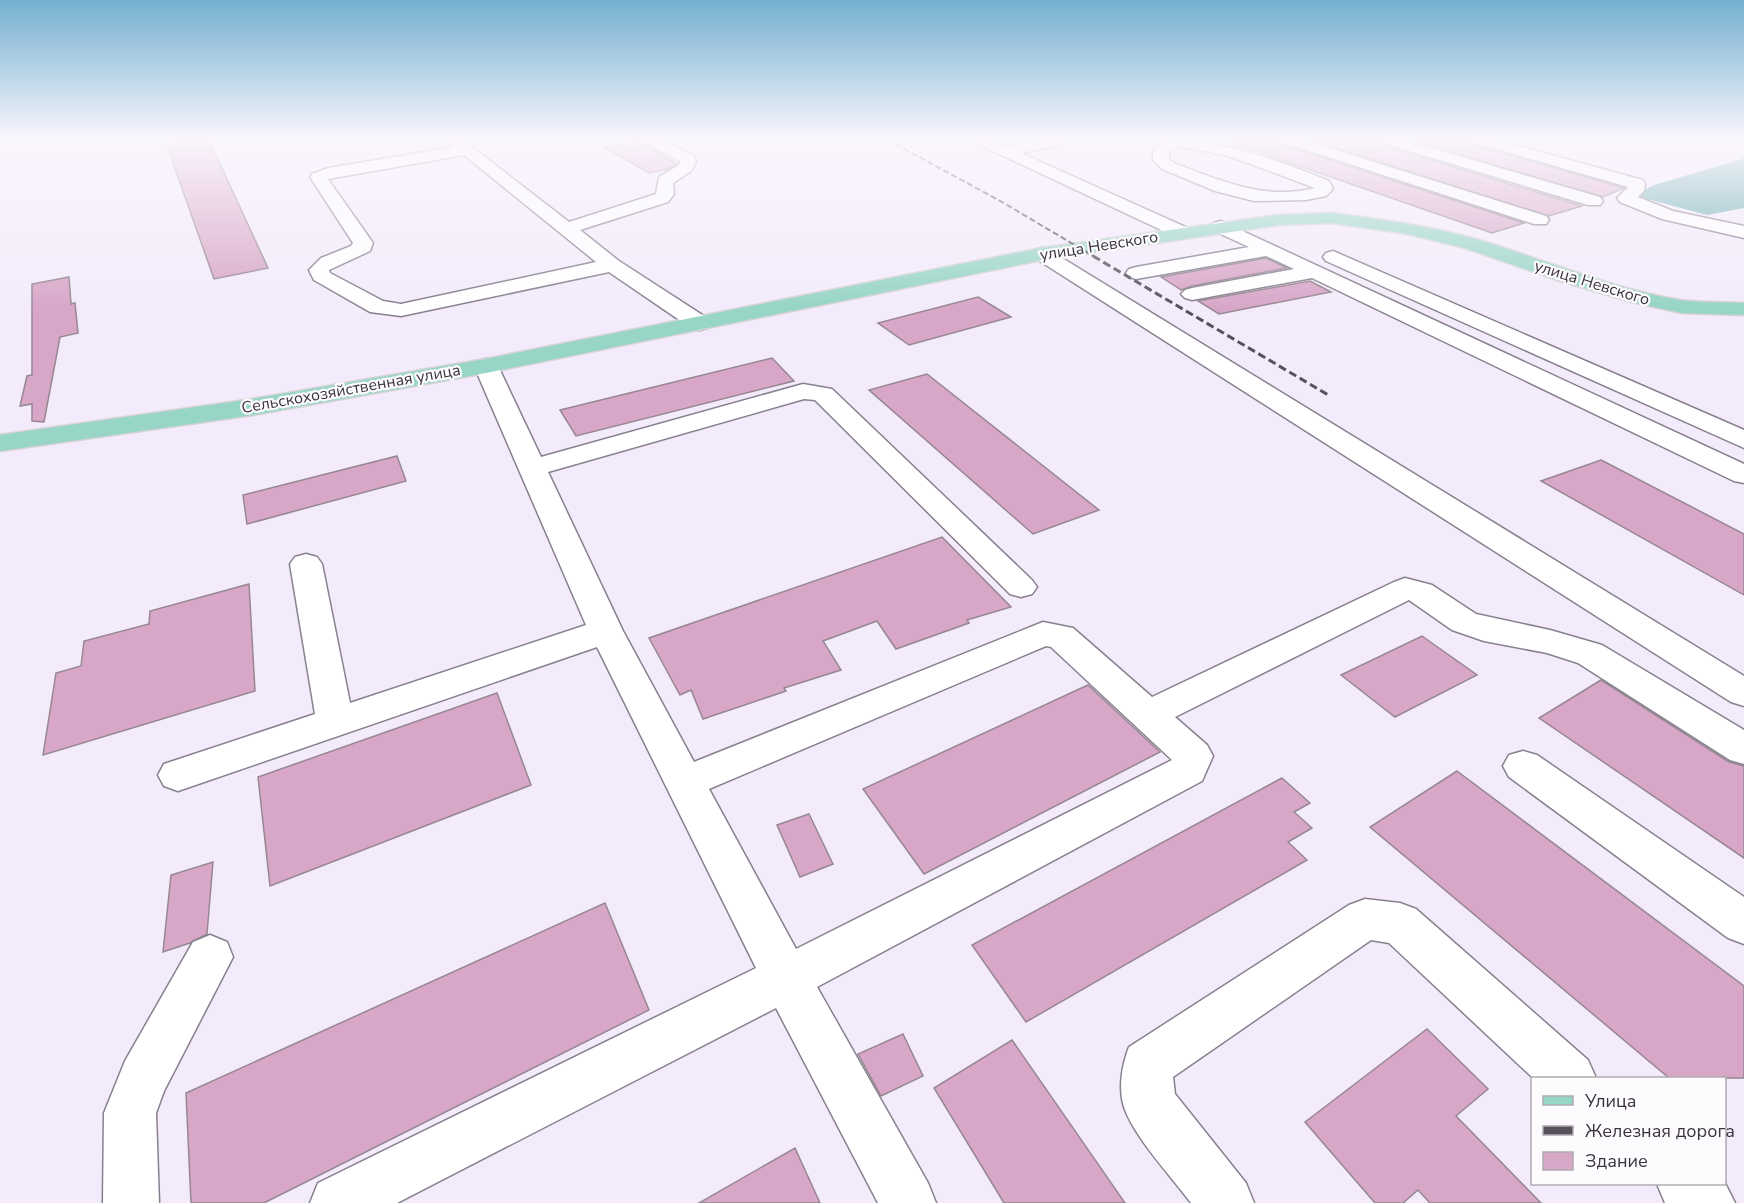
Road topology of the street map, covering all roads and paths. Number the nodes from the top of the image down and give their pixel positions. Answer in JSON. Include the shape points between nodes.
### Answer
{"nodes":[{"id":1,"x":331,"y":196,"type":"edge"},
{"id":2,"x":524,"y":196,"type":"edge"},
{"id":3,"x":663,"y":196,"type":"edge"},
{"id":4,"x":1103,"y":196,"type":"edge"},
{"id":5,"x":1465,"y":196,"type":"edge"},
{"id":6,"x":1578,"y":196,"type":"edge"},
{"id":7,"x":1628,"y":196,"type":"edge"},
{"id":8,"x":1594,"y":201,"type":"dead end"},
{"id":9,"x":1540,"y":220,"type":"dead end"},
{"id":10,"x":1221,"y":228,"type":"junction"},
{"id":11,"x":565,"y":229,"type":"junction"},
{"id":12,"x":1744,"y":232,"type":"edge"},
{"id":13,"x":1183,"y":233,"type":"junction"},
{"id":14,"x":1267,"y":250,"type":"junction"},
{"id":15,"x":1042,"y":255,"type":"junction"},
{"id":16,"x":1333,"y":257,"type":"dead end"},
{"id":17,"x":612,"y":265,"type":"junction"},
{"id":18,"x":1311,"y":272,"type":"junction"},
{"id":19,"x":1136,"y":273,"type":"dead end"},
{"id":20,"x":1192,"y":294,"type":"dead end"},
{"id":21,"x":1744,"y":309,"type":"edge"},
{"id":22,"x":699,"y":323,"type":"junction"},
{"id":23,"x":486,"y":366,"type":"junction"},
{"id":24,"x":1744,"y":440,"type":"edge"},
{"id":25,"x":0,"y":443,"type":"edge"},
{"id":26,"x":532,"y":468,"type":"junction"},
{"id":27,"x":1744,"y":475,"type":"edge"},
{"id":28,"x":306,"y":564,"type":"dead end"},
{"id":29,"x":1021,"y":587,"type":"dead end"},
{"id":30,"x":606,"y":631,"type":"junction"},
{"id":31,"x":1744,"y":693,"type":"edge"},
{"id":32,"x":1147,"y":715,"type":"junction"},
{"id":33,"x":335,"y":722,"type":"junction"},
{"id":34,"x":1744,"y":749,"type":"edge"},
{"id":35,"x":1523,"y":766,"type":"dead end"},
{"id":36,"x":178,"y":775,"type":"dead end"},
{"id":37,"x":686,"y":782,"type":"junction"},
{"id":38,"x":1744,"y":923,"type":"edge"},
{"id":39,"x":210,"y":957,"type":"dead end"},
{"id":40,"x":786,"y":978,"type":"junction"},
{"id":41,"x":1569,"y":1077,"type":"edge"},
{"id":42,"x":1686,"y":1185,"type":"edge"},
{"id":43,"x":131,"y":1203,"type":"edge"},
{"id":44,"x":338,"y":1203,"type":"edge"},
{"id":45,"x":908,"y":1203,"type":"edge"},
{"id":46,"x":1226,"y":1203,"type":"edge"},
{"id":47,"x":1707,"y":1203,"type":"edge"}],
"edges":[{"from":1,"to":17,"type":"street","via":[[363,247],[324,264],[319,270],[321,276],[378,307],[401,310]]},
{"from":2,"to":11,"type":"street"},
{"from":3,"to":11,"type":"street"},
{"from":4,"to":13,"type":"street"},
{"from":5,"to":9,"type":"street"},
{"from":6,"to":8,"type":"street"},
{"from":7,"to":12,"type":"street","via":[[1626,198],[1636,204],[1674,217]]},
{"from":10,"to":13,"type":"main road","name":"улица Невского"},
{"from":10,"to":14,"type":"street"},
{"from":10,"to":21,"type":"main road","name":"улица Невского","via":[[1307,218],[1383,223],[1448,237],[1644,299],[1682,307]]},
{"from":11,"to":17,"type":"street"},
{"from":13,"to":15,"type":"main road","name":"улица Невского"},
{"from":14,"to":18,"type":"street"},
{"from":14,"to":19,"type":"street"},
{"from":15,"to":22,"type":"main road","name":"улица Невского"},
{"from":15,"to":31,"type":"street"},
{"from":16,"to":24,"type":"street"},
{"from":17,"to":22,"type":"street"},
{"from":18,"to":20,"type":"street"},
{"from":18,"to":27,"type":"street"},
{"from":22,"to":23,"type":"main road","name":"Сельскохозяйственная улица"},
{"from":23,"to":25,"type":"main road","name":"Сельскохозяйственная улица","via":[[253,407]]},
{"from":23,"to":26,"type":"street"},
{"from":26,"to":29,"type":"street","via":[[803,391],[823,394]]},
{"from":26,"to":30,"type":"street"},
{"from":28,"to":33,"type":"street"},
{"from":30,"to":33,"type":"street"},
{"from":30,"to":37,"type":"street"},
{"from":32,"to":34,"type":"street","via":[[1405,589],[1420,592],[1464,622],[1590,654]]},
{"from":32,"to":37,"type":"street","via":[[1061,636],[1043,634]]},
{"from":32,"to":40,"type":"street","via":[[1193,756],[1188,770]]},
{"from":33,"to":36,"type":"street"},
{"from":35,"to":38,"type":"street"},
{"from":37,"to":40,"type":"street"},
{"from":39,"to":43,"type":"street","via":[[143,1078],[130,1113]]},
{"from":40,"to":44,"type":"street"},
{"from":40,"to":45,"type":"street"},
{"from":41,"to":46,"type":"street","via":[[1400,924],[1365,919],[1147,1065],[1149,1104]]},
{"from":42,"to":47,"type":"street"}]}
